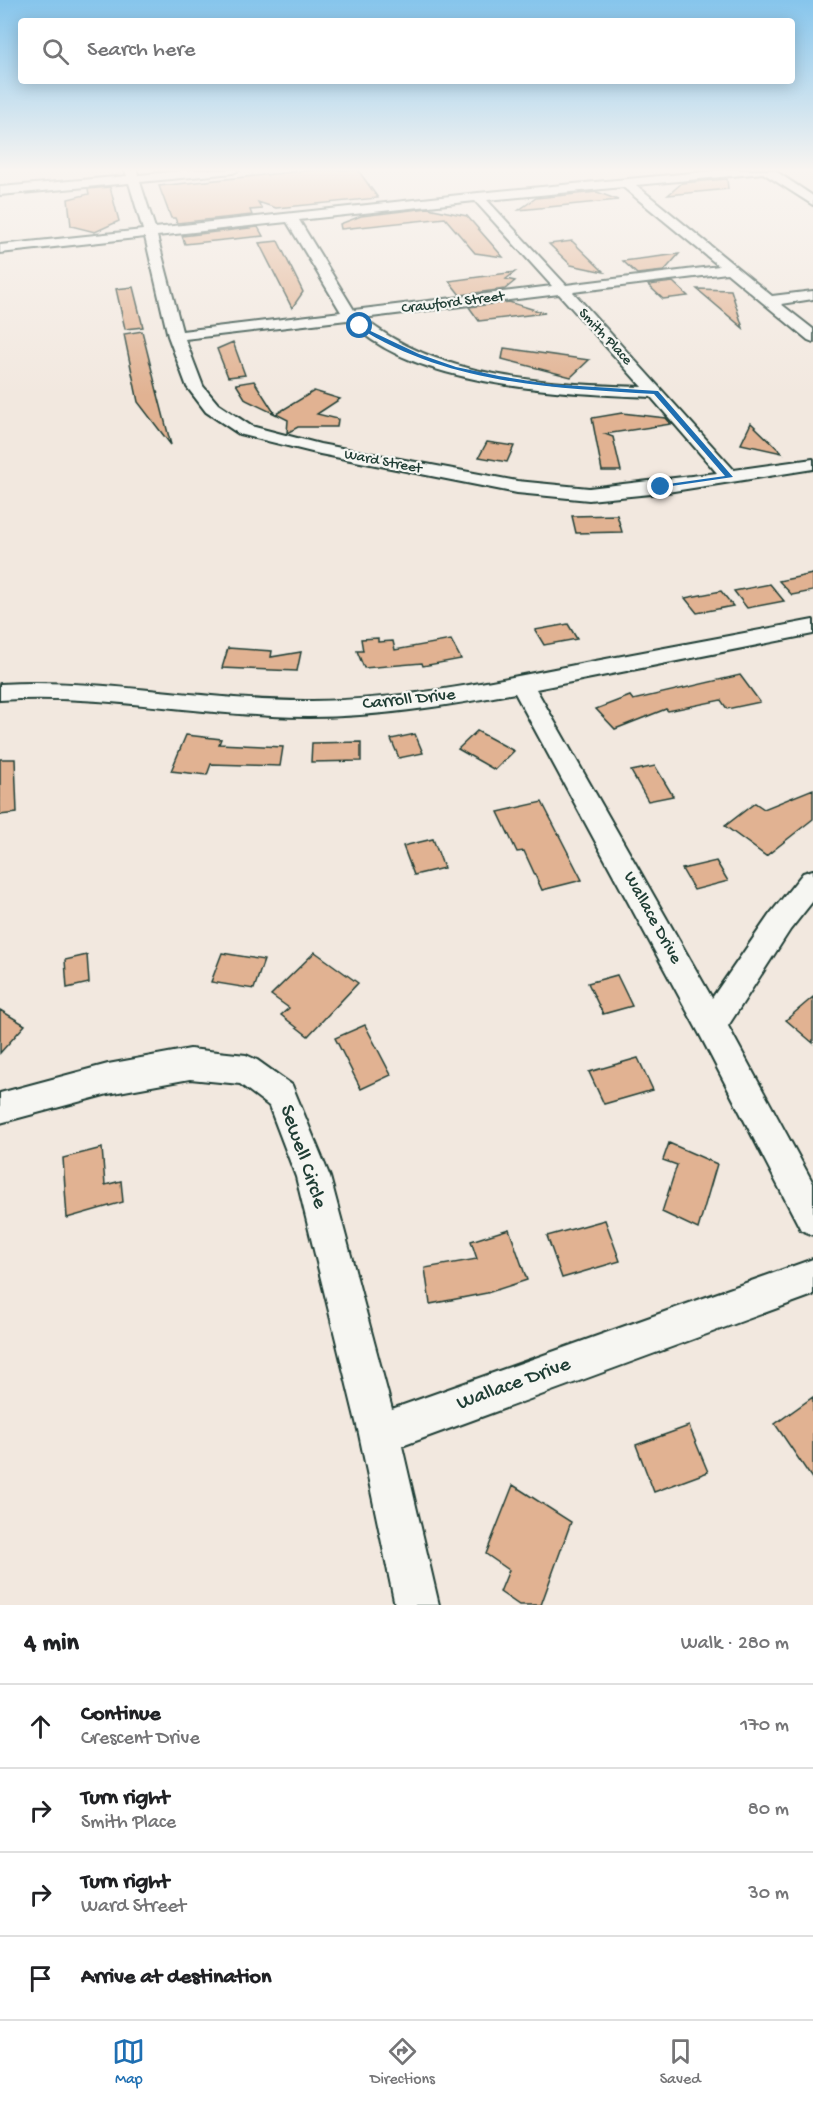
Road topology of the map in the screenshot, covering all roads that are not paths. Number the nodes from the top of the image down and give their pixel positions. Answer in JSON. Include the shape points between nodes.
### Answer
{"nodes":[{"id":1,"x":38,"y":245,"type":"edge"},
{"id":2,"x":153,"y":245,"type":"edge"},
{"id":3,"x":307,"y":245,"type":"edge"},
{"id":4,"x":521,"y":245,"type":"edge"},
{"id":5,"x":701,"y":245,"type":"edge"},
{"id":6,"x":0,"y":249,"type":"edge"},
{"id":7,"x":730,"y":269,"type":"junction"},
{"id":8,"x":561,"y":290,"type":"junction"},
{"id":9,"x":813,"y":296,"type":"edge"},
{"id":10,"x":768,"y":301,"type":"junction"},
{"id":11,"x":350,"y":315,"type":"junction"},
{"id":12,"x":176,"y":336,"type":"junction"},
{"id":13,"x":813,"y":338,"type":"edge"},
{"id":14,"x":656,"y":392,"type":"junction"},
{"id":15,"x":813,"y":464,"type":"edge"},
{"id":16,"x":730,"y":477,"type":"junction"},
{"id":17,"x":813,"y":627,"type":"edge"},
{"id":18,"x":522,"y":684,"type":"junction"},
{"id":19,"x":0,"y":692,"type":"edge"},
{"id":20,"x":813,"y":882,"type":"edge"},
{"id":21,"x":711,"y":1025,"type":"junction"},
{"id":22,"x":0,"y":1108,"type":"edge"},
{"id":23,"x":813,"y":1218,"type":"edge"},
{"id":24,"x":813,"y":1277,"type":"edge"},
{"id":25,"x":379,"y":1434,"type":"junction"},
{"id":26,"x":417,"y":1605,"type":"edge"}],
"edges":[{"from":1,"to":6,"type":"street"},
{"from":2,"to":12,"type":"street","name":"Ward Street"},
{"from":3,"to":11,"type":"street"},
{"from":4,"to":8,"type":"street","name":"Smith Place"},
{"from":5,"to":7,"type":"street"},
{"from":7,"to":8,"type":"street","name":"Crawford Street"},
{"from":7,"to":10,"type":"street"},
{"from":8,"to":11,"type":"street","name":"Crawford Street"},
{"from":8,"to":14,"type":"street","name":"Smith Place"},
{"from":9,"to":10,"type":"street"},
{"from":10,"to":13,"type":"street"},
{"from":11,"to":12,"type":"street","name":"Crawford Street"},
{"from":11,"to":14,"type":"street","via":[[382,339],[454,368],[548,386]]},
{"from":12,"to":16,"type":"street","name":"Ward Street","via":[[195,387],[212,408],[245,430],[278,440],[550,491],[588,494]]},
{"from":14,"to":16,"type":"street","name":"Smith Place"},
{"from":15,"to":16,"type":"street","name":"Ward Street"},
{"from":17,"to":18,"type":"street","name":"Carroll Drive"},
{"from":18,"to":19,"type":"street","name":"Carroll Drive","via":[[397,702],[312,709],[119,693]]},
{"from":18,"to":21,"type":"street","name":"Wallace Drive"},
{"from":20,"to":21,"type":"street","via":[[780,922]]},
{"from":21,"to":23,"type":"street","name":"Wallace Drive"},
{"from":22,"to":25,"type":"street","name":"Sewell Circle","via":[[108,1079],[190,1064],[246,1070],[281,1096],[313,1177]]},
{"from":24,"to":25,"type":"street","name":"Wallace Drive"},
{"from":25,"to":26,"type":"street"}]}
